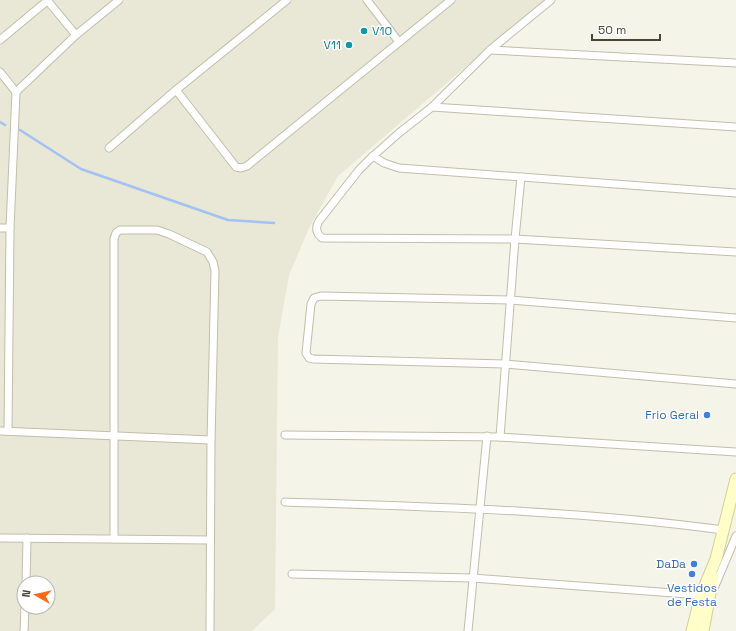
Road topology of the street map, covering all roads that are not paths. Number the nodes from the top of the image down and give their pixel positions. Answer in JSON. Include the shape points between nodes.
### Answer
{"nodes":[{"id":1,"x":47,"y":0,"type":"edge"},
{"id":2,"x":119,"y":0,"type":"edge"},
{"id":3,"x":287,"y":0,"type":"edge"},
{"id":4,"x":367,"y":0,"type":"edge"},
{"id":5,"x":451,"y":0,"type":"edge"},
{"id":6,"x":551,"y":0,"type":"edge"},
{"id":7,"x":76,"y":35,"type":"junction"},
{"id":8,"x":0,"y":40,"type":"edge"},
{"id":9,"x":398,"y":42,"type":"junction"},
{"id":10,"x":490,"y":50,"type":"junction"},
{"id":11,"x":736,"y":63,"type":"edge"},
{"id":12,"x":0,"y":72,"type":"edge"},
{"id":13,"x":176,"y":90,"type":"junction"},
{"id":14,"x":16,"y":92,"type":"junction"},
{"id":15,"x":432,"y":107,"type":"junction"},
{"id":16,"x":736,"y":127,"type":"edge"},
{"id":17,"x":108,"y":148,"type":"dead end"},
{"id":18,"x":372,"y":156,"type":"junction"},
{"id":19,"x":521,"y":177,"type":"junction"},
{"id":20,"x":736,"y":193,"type":"edge"},
{"id":21,"x":0,"y":228,"type":"edge"},
{"id":22,"x":10,"y":228,"type":"junction"},
{"id":23,"x":515,"y":239,"type":"junction"},
{"id":24,"x":736,"y":252,"type":"edge"},
{"id":25,"x":510,"y":300,"type":"junction"},
{"id":26,"x":736,"y":318,"type":"edge"},
{"id":27,"x":0,"y":335,"type":"edge"},
{"id":28,"x":8,"y":335,"type":"junction"},
{"id":29,"x":506,"y":364,"type":"junction"},
{"id":30,"x":736,"y":384,"type":"edge"},
{"id":31,"x":0,"y":431,"type":"edge"},
{"id":32,"x":8,"y":431,"type":"junction"},
{"id":33,"x":285,"y":435,"type":"dead end"},
{"id":34,"x":114,"y":436,"type":"junction"},
{"id":35,"x":487,"y":436,"type":"junction"},
{"id":36,"x":500,"y":437,"type":"junction"},
{"id":37,"x":211,"y":440,"type":"junction"},
{"id":38,"x":736,"y":452,"type":"edge"},
{"id":39,"x":736,"y":480,"type":"edge"},
{"id":40,"x":285,"y":502,"type":"dead end"},
{"id":41,"x":480,"y":509,"type":"junction"},
{"id":42,"x":723,"y":530,"type":"junction"},
{"id":43,"x":736,"y":536,"type":"edge"},
{"id":44,"x":0,"y":538,"type":"edge"},
{"id":45,"x":27,"y":538,"type":"junction"},
{"id":46,"x":114,"y":539,"type":"junction"},
{"id":47,"x":210,"y":540,"type":"junction"},
{"id":48,"x":292,"y":574,"type":"dead end"},
{"id":49,"x":26,"y":575,"type":"edge"},
{"id":50,"x":472,"y":578,"type":"junction"},
{"id":51,"x":706,"y":596,"type":"junction"},
{"id":52,"x":25,"y":615,"type":"edge"},
{"id":53,"x":24,"y":631,"type":"edge"},
{"id":54,"x":210,"y":631,"type":"edge"},
{"id":55,"x":468,"y":631,"type":"edge"},
{"id":56,"x":692,"y":631,"type":"edge"},
{"id":57,"x":703,"y":631,"type":"edge"}],
"edges":[{"from":1,"to":7,"type":"street"},
{"from":1,"to":8,"type":"street"},
{"from":2,"to":7,"type":"street"},
{"from":3,"to":13,"type":"street"},
{"from":4,"to":9,"type":"street"},
{"from":5,"to":9,"type":"street"},
{"from":6,"to":10,"type":"street"},
{"from":7,"to":14,"type":"street"},
{"from":9,"to":13,"type":"street","via":[[247,166],[241,168],[236,167]]},
{"from":10,"to":11,"type":"street"},
{"from":10,"to":15,"type":"street"},
{"from":12,"to":14,"type":"street"},
{"from":13,"to":17,"type":"street"},
{"from":14,"to":22,"type":"street"},
{"from":15,"to":16,"type":"street"},
{"from":15,"to":18,"type":"street"},
{"from":18,"to":19,"type":"street","via":[[399,168]]},
{"from":18,"to":23,"type":"street","via":[[319,221],[316,227],[322,238]]},
{"from":19,"to":20,"type":"street"},
{"from":19,"to":23,"type":"street"},
{"from":21,"to":22,"type":"street"},
{"from":22,"to":28,"type":"street"},
{"from":23,"to":24,"type":"street"},
{"from":23,"to":25,"type":"street"},
{"from":25,"to":26,"type":"street"},
{"from":25,"to":29,"type":"street"},
{"from":25,"to":29,"type":"street","via":[[321,296],[314,298],[311,304],[306,353],[313,360]]},
{"from":27,"to":28,"type":"street"},
{"from":28,"to":32,"type":"street"},
{"from":29,"to":30,"type":"street"},
{"from":29,"to":36,"type":"street"},
{"from":31,"to":32,"type":"street"},
{"from":32,"to":34,"type":"street"},
{"from":33,"to":35,"type":"street"},
{"from":34,"to":37,"type":"street"},
{"from":34,"to":37,"type":"street","via":[[114,239],[120,230],[157,230],[207,252],[213,262],[215,271]]},
{"from":34,"to":46,"type":"street"},
{"from":35,"to":36,"type":"street"},
{"from":35,"to":41,"type":"street"},
{"from":36,"to":38,"type":"street"},
{"from":37,"to":47,"type":"street"},
{"from":39,"to":42,"type":"main road"},
{"from":40,"to":41,"type":"street"},
{"from":41,"to":42,"type":"street","via":[[653,521]]},
{"from":41,"to":50,"type":"street"},
{"from":42,"to":51,"type":"main road"},
{"from":43,"to":51,"type":"street"},
{"from":44,"to":45,"type":"street"},
{"from":45,"to":46,"type":"street"},
{"from":45,"to":49,"type":"street"},
{"from":46,"to":47,"type":"street"},
{"from":47,"to":54,"type":"street"},
{"from":48,"to":50,"type":"street"},
{"from":50,"to":51,"type":"street"},
{"from":50,"to":55,"type":"street"},
{"from":51,"to":56,"type":"main road"},
{"from":51,"to":57,"type":"main road"},
{"from":52,"to":53,"type":"street"}]}
